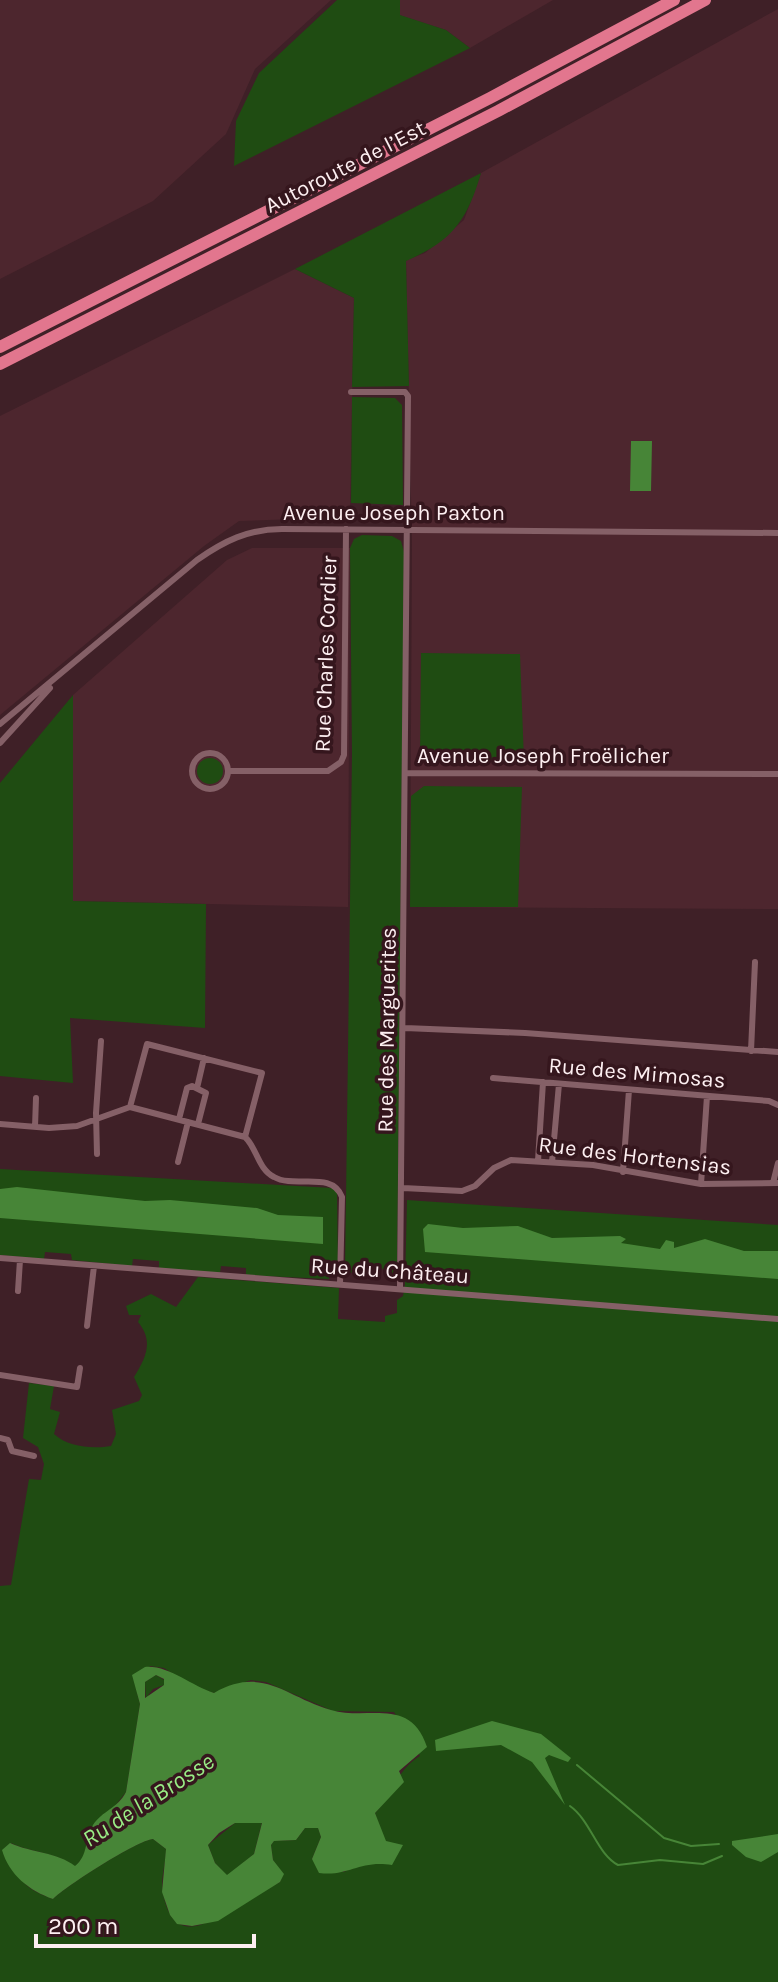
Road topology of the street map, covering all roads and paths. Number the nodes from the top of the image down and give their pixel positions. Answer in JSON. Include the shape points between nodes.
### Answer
{"nodes":[{"id":1,"x":674,"y":0,"type":"edge"},
{"id":2,"x":705,"y":0,"type":"edge"},
{"id":3,"x":0,"y":347,"type":"edge"},
{"id":4,"x":0,"y":364,"type":"edge"},
{"id":5,"x":351,"y":392,"type":"dead end"},
{"id":6,"x":346,"y":529,"type":"junction"},
{"id":7,"x":407,"y":530,"type":"junction"},
{"id":8,"x":778,"y":533,"type":"edge"},
{"id":9,"x":60,"y":677,"type":"junction"},
{"id":10,"x":0,"y":724,"type":"edge"},
{"id":11,"x":0,"y":743,"type":"edge"},
{"id":12,"x":228,"y":771,"type":"junction"},
{"id":13,"x":406,"y":773,"type":"junction"},
{"id":14,"x":778,"y":774,"type":"edge"},
{"id":15,"x":755,"y":962,"type":"dead end"},
{"id":16,"x":405,"y":1028,"type":"junction"},
{"id":17,"x":101,"y":1041,"type":"dead end"},
{"id":18,"x":751,"y":1051,"type":"junction"},
{"id":19,"x":778,"y":1052,"type":"edge"},
{"id":20,"x":204,"y":1058,"type":"junction"},
{"id":21,"x":493,"y":1078,"type":"dead end"},
{"id":22,"x":543,"y":1082,"type":"junction"},
{"id":23,"x":559,"y":1084,"type":"junction"},
{"id":24,"x":197,"y":1088,"type":"junction"},
{"id":25,"x":629,"y":1090,"type":"junction"},
{"id":26,"x":707,"y":1096,"type":"junction"},
{"id":27,"x":36,"y":1098,"type":"dead end"},
{"id":28,"x":778,"y":1105,"type":"edge"},
{"id":29,"x":130,"y":1107,"type":"junction"},
{"id":30,"x":179,"y":1119,"type":"junction"},
{"id":31,"x":96,"y":1122,"type":"junction"},
{"id":32,"x":188,"y":1122,"type":"junction"},
{"id":33,"x":0,"y":1124,"type":"edge"},
{"id":34,"x":198,"y":1124,"type":"junction"},
{"id":35,"x":35,"y":1127,"type":"junction"},
{"id":36,"x":245,"y":1137,"type":"junction"},
{"id":37,"x":97,"y":1154,"type":"dead end"},
{"id":38,"x":538,"y":1161,"type":"junction"},
{"id":39,"x":178,"y":1162,"type":"dead end"},
{"id":40,"x":552,"y":1162,"type":"junction"},
{"id":41,"x":778,"y":1163,"type":"edge"},
{"id":42,"x":326,"y":1172,"type":"dead end"},
{"id":43,"x":623,"y":1172,"type":"junction"},
{"id":44,"x":326,"y":1181,"type":"junction"},
{"id":45,"x":776,"y":1183,"type":"edge"},
{"id":46,"x":701,"y":1184,"type":"junction"},
{"id":47,"x":403,"y":1188,"type":"junction"},
{"id":48,"x":0,"y":1258,"type":"edge"},
{"id":49,"x":20,"y":1260,"type":"junction"},
{"id":50,"x":94,"y":1266,"type":"junction"},
{"id":51,"x":340,"y":1284,"type":"junction"},
{"id":52,"x":400,"y":1288,"type":"junction"},
{"id":53,"x":18,"y":1291,"type":"dead end"},
{"id":54,"x":778,"y":1319,"type":"edge"},
{"id":55,"x":87,"y":1326,"type":"dead end"},
{"id":56,"x":80,"y":1368,"type":"dead end"},
{"id":57,"x":0,"y":1375,"type":"edge"},
{"id":58,"x":0,"y":1438,"type":"edge"},
{"id":59,"x":34,"y":1456,"type":"dead end"}],
"edges":[{"from":1,"to":3,"type":"highway","name":"Autoroute de l’Est"},
{"from":2,"to":4,"type":"highway","name":"Autoroute de l’Est","via":[[526,97]]},
{"from":5,"to":7,"type":"street","name":"Avenue Joseph Froëlicher","via":[[408,396]]},
{"from":6,"to":7,"type":"street","name":"Avenue Joseph Paxton"},
{"from":6,"to":9,"type":"street","name":"Avenue Joseph Paxton","via":[[271,529],[222,542]]},
{"from":6,"to":12,"type":"street","name":"Rue Charles Cordier","via":[[341,762],[328,771]]},
{"from":7,"to":8,"type":"street","name":"Avenue Joseph Paxton"},
{"from":7,"to":13,"type":"street","name":"Avenue Joseph Froëlicher"},
{"from":9,"to":10,"type":"street","name":"Avenue Joseph Paxton"},
{"from":9,"to":11,"type":"street","name":"Avenue Joseph Paxton"},
{"from":12,"to":12,"type":"street","name":"Rue Charles Cordier","via":[[224,759],[213,753],[201,755],[192,771],[197,785],[209,790],[225,782]]},
{"from":13,"to":14,"type":"street","name":"Avenue Joseph Froëlicher"},
{"from":13,"to":16,"type":"street","name":"Rue des Marguerites"},
{"from":15,"to":18,"type":"street"},
{"from":16,"to":18,"type":"street"},
{"from":16,"to":47,"type":"street","name":"Rue des Marguerites"},
{"from":17,"to":31,"type":"street"},
{"from":18,"to":19,"type":"street"},
{"from":20,"to":24,"type":"street"},
{"from":20,"to":29,"type":"street","via":[[147,1044]]},
{"from":20,"to":36,"type":"street","via":[[262,1073]]},
{"from":21,"to":22,"type":"street","name":"Rue des Mimosas"},
{"from":22,"to":23,"type":"street","name":"Rue des Mimosas"},
{"from":22,"to":38,"type":"street"},
{"from":23,"to":25,"type":"street","name":"Rue des Mimosas"},
{"from":23,"to":40,"type":"street"},
{"from":24,"to":30,"type":"street","via":[[187,1088]]},
{"from":24,"to":34,"type":"street","via":[[206,1093]]},
{"from":25,"to":26,"type":"street","name":"Rue des Mimosas"},
{"from":25,"to":43,"type":"street"},
{"from":26,"to":28,"type":"street","name":"Rue des Mimosas"},
{"from":26,"to":46,"type":"street"},
{"from":27,"to":35,"type":"street"},
{"from":29,"to":30,"type":"street"},
{"from":29,"to":31,"type":"street"},
{"from":30,"to":32,"type":"street"},
{"from":31,"to":35,"type":"street"},
{"from":31,"to":37,"type":"street"},
{"from":32,"to":34,"type":"street"},
{"from":32,"to":39,"type":"street"},
{"from":33,"to":35,"type":"street"},
{"from":34,"to":36,"type":"street"},
{"from":36,"to":44,"type":"street","via":[[274,1177],[296,1183]]},
{"from":38,"to":40,"type":"street","name":"Rue des Hortensias"},
{"from":38,"to":47,"type":"street","name":"Rue des Hortensias","via":[[501,1163],[462,1191]]},
{"from":40,"to":43,"type":"street","name":"Rue des Hortensias"},
{"from":41,"to":45,"type":"street"},
{"from":42,"to":44,"type":"street"},
{"from":43,"to":46,"type":"street","name":"Rue des Hortensias"},
{"from":44,"to":51,"type":"street","via":[[342,1197]]},
{"from":45,"to":46,"type":"street","name":"Rue des Hortensias"},
{"from":47,"to":52,"type":"street","name":"Rue des Marguerites"},
{"from":48,"to":49,"type":"street","name":"Rue du Château"},
{"from":49,"to":50,"type":"street","name":"Rue du Château"},
{"from":49,"to":53,"type":"street"},
{"from":50,"to":51,"type":"street","name":"Rue du Château"},
{"from":50,"to":55,"type":"street"},
{"from":51,"to":52,"type":"street","name":"Rue du Château"},
{"from":52,"to":54,"type":"street","name":"Rue du Château"},
{"from":56,"to":57,"type":"street","via":[[77,1387]]},
{"from":58,"to":59,"type":"street","via":[[8,1440],[12,1451]]}]}
